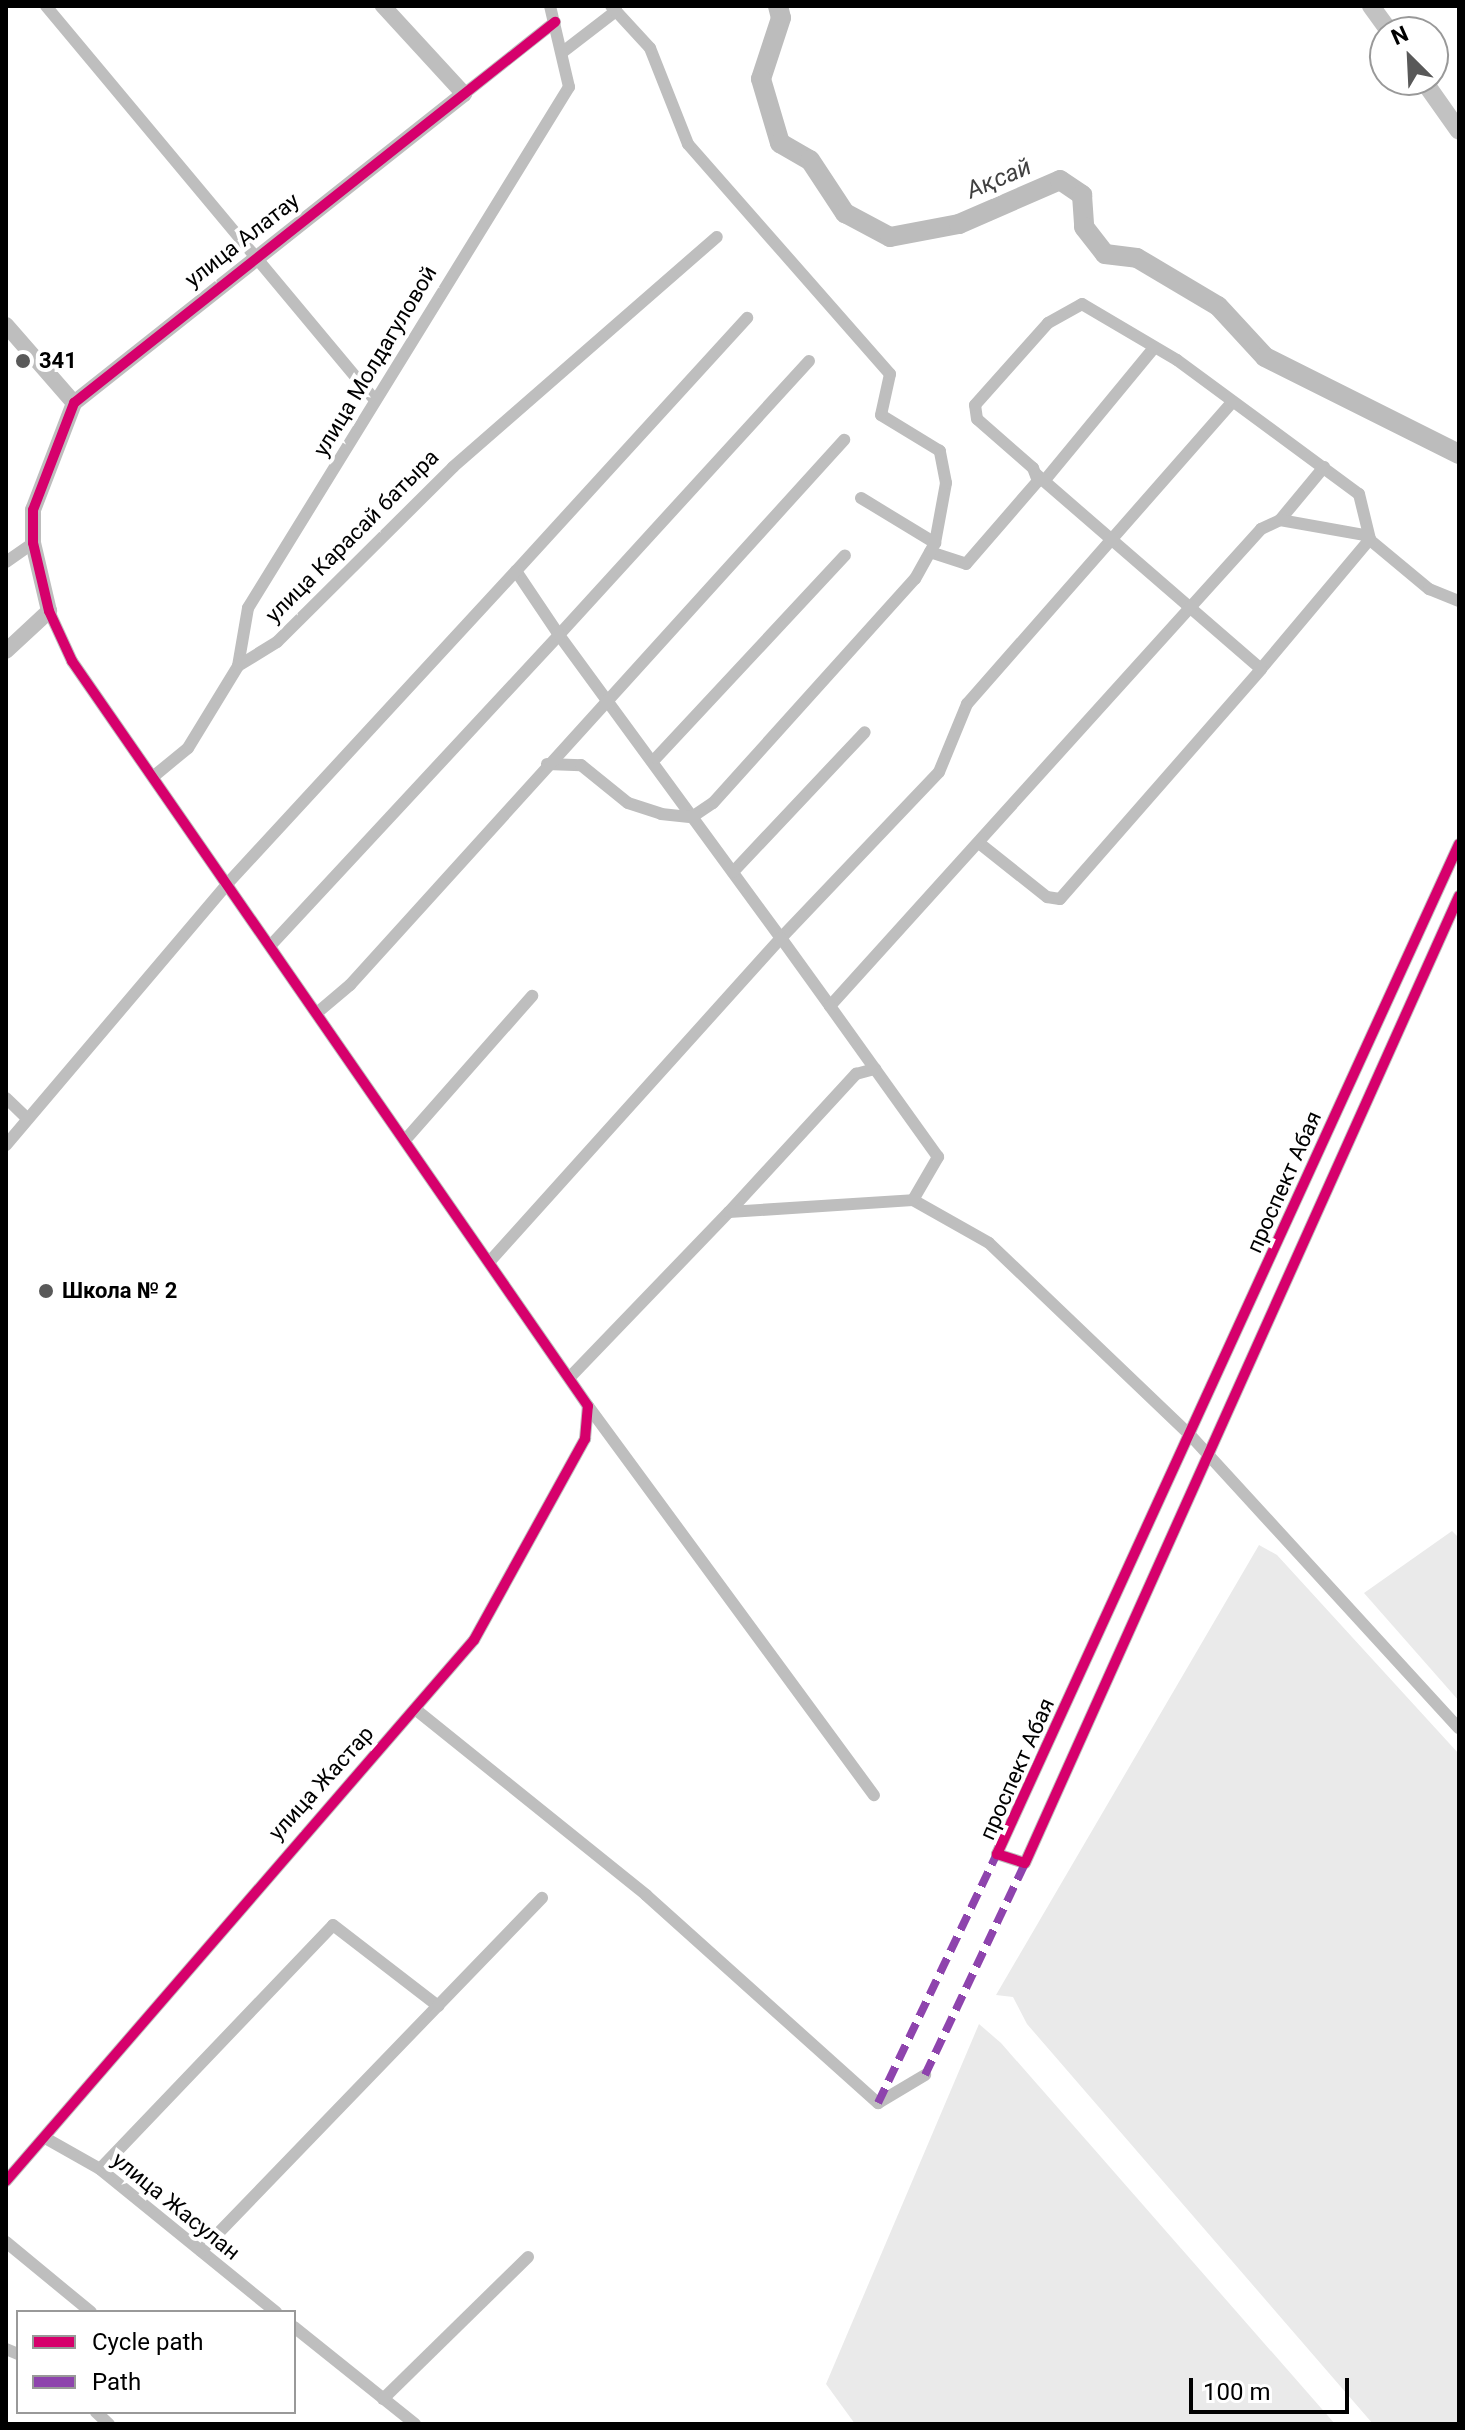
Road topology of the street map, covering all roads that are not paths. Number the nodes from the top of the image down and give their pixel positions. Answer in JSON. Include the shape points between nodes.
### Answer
{"nodes":[{"id":1,"x":46,"y":6,"type":"edge"},
{"id":2,"x":383,"y":6,"type":"edge"},
{"id":3,"x":550,"y":6,"type":"edge"},
{"id":4,"x":613,"y":8,"type":"edge"},
{"id":5,"x":555,"y":22,"type":"junction"},
{"id":6,"x":564,"y":51,"type":"junction"},
{"id":7,"x":464,"y":94,"type":"junction"},
{"id":8,"x":1434,"y":96,"type":"edge"},
{"id":9,"x":1459,"y":131,"type":"edge"},
{"id":10,"x":717,"y":237,"type":"dead end"},
{"id":11,"x":253,"y":256,"type":"junction"},
{"id":12,"x":747,"y":318,"type":"dead end"},
{"id":13,"x":6,"y":325,"type":"edge"},
{"id":14,"x":1153,"y":349,"type":"junction"},
{"id":15,"x":809,"y":361,"type":"dead end"},
{"id":16,"x":375,"y":400,"type":"junction"},
{"id":17,"x":74,"y":403,"type":"junction"},
{"id":18,"x":1231,"y":404,"type":"junction"},
{"id":19,"x":844,"y":440,"type":"dead end"},
{"id":20,"x":1324,"y":467,"type":"junction"},
{"id":21,"x":1040,"y":477,"type":"junction"},
{"id":22,"x":861,"y":498,"type":"dead end"},
{"id":23,"x":1280,"y":520,"type":"junction"},
{"id":24,"x":1370,"y":539,"type":"junction"},
{"id":25,"x":1113,"y":541,"type":"junction"},
{"id":26,"x":33,"y":543,"type":"junction"},
{"id":27,"x":932,"y":547,"type":"junction"},
{"id":28,"x":845,"y":555,"type":"dead end"},
{"id":29,"x":6,"y":562,"type":"edge"},
{"id":30,"x":516,"y":571,"type":"junction"},
{"id":31,"x":1459,"y":601,"type":"edge"},
{"id":32,"x":1190,"y":607,"type":"junction"},
{"id":33,"x":49,"y":611,"type":"junction"},
{"id":34,"x":559,"y":635,"type":"junction"},
{"id":35,"x":6,"y":651,"type":"edge"},
{"id":36,"x":238,"y":666,"type":"junction"},
{"id":37,"x":1261,"y":669,"type":"junction"},
{"id":38,"x":605,"y":699,"type":"junction"},
{"id":39,"x":865,"y":732,"type":"dead end"},
{"id":40,"x":656,"y":758,"type":"junction"},
{"id":41,"x":547,"y":764,"type":"junction"},
{"id":42,"x":154,"y":776,"type":"junction"},
{"id":43,"x":692,"y":817,"type":"junction"},
{"id":44,"x":979,"y":843,"type":"junction"},
{"id":45,"x":1459,"y":844,"type":"edge"},
{"id":46,"x":733,"y":872,"type":"junction"},
{"id":47,"x":228,"y":883,"type":"junction"},
{"id":48,"x":1459,"y":896,"type":"edge"},
{"id":49,"x":781,"y":938,"type":"junction"},
{"id":50,"x":271,"y":945,"type":"junction"},
{"id":51,"x":532,"y":996,"type":"dead end"},
{"id":52,"x":830,"y":1006,"type":"junction"},
{"id":53,"x":318,"y":1012,"type":"junction"},
{"id":54,"x":875,"y":1069,"type":"junction"},
{"id":55,"x":6,"y":1098,"type":"edge"},
{"id":56,"x":27,"y":1118,"type":"junction"},
{"id":57,"x":406,"y":1139,"type":"junction"},
{"id":58,"x":6,"y":1145,"type":"edge"},
{"id":59,"x":913,"y":1200,"type":"junction"},
{"id":60,"x":729,"y":1212,"type":"junction"},
{"id":61,"x":491,"y":1260,"type":"junction"},
{"id":62,"x":572,"y":1375,"type":"junction"},
{"id":63,"x":588,"y":1406,"type":"junction"},
{"id":64,"x":1191,"y":1436,"type":"junction"},
{"id":65,"x":1209,"y":1456,"type":"junction"},
{"id":66,"x":415,"y":1709,"type":"junction"},
{"id":67,"x":1459,"y":1728,"type":"edge"},
{"id":68,"x":874,"y":1795,"type":"dead end"},
{"id":69,"x":542,"y":1898,"type":"dead end"},
{"id":70,"x":438,"y":2006,"type":"junction"},
{"id":71,"x":925,"y":2075,"type":"dead end"},
{"id":72,"x":47,"y":2139,"type":"junction"},
{"id":73,"x":100,"y":2169,"type":"junction"},
{"id":74,"x":6,"y":2181,"type":"edge"},
{"id":75,"x":6,"y":2242,"type":"edge"},
{"id":76,"x":201,"y":2251,"type":"junction"},
{"id":77,"x":528,"y":2257,"type":"dead end"},
{"id":78,"x":89,"y":2310,"type":"edge"},
{"id":79,"x":274,"y":2310,"type":"edge"},
{"id":80,"x":296,"y":2329,"type":"edge"},
{"id":81,"x":383,"y":2399,"type":"junction"},
{"id":82,"x":415,"y":2424,"type":"edge"}],
"edges":[{"from":1,"to":11,"type":"street"},
{"from":2,"to":7,"type":"street"},
{"from":3,"to":5,"type":"street"},
{"from":4,"to":6,"type":"street"},
{"from":4,"to":27,"type":"street","via":[[650,48],[671,112],[696,156],[733,204],[811,279],[890,374],[879,409],[885,420],[940,451],[946,483]]},
{"from":5,"to":6,"type":"street"},
{"from":5,"to":7,"type":"street","name":"улица Алатау"},
{"from":6,"to":16,"type":"street","name":"улица Молдагуловой","via":[[569,87]]},
{"from":7,"to":11,"type":"street","name":"улица Алатау"},
{"from":8,"to":9,"type":"main road"},
{"from":10,"to":36,"type":"street","name":"улица Карасай батыра","via":[[453,467],[277,642]]},
{"from":11,"to":16,"type":"street"},
{"from":11,"to":17,"type":"street","name":"улица Алатау"},
{"from":12,"to":30,"type":"street"},
{"from":13,"to":17,"type":"street"},
{"from":14,"to":18,"type":"street"},
{"from":14,"to":21,"type":"street"},
{"from":14,"to":21,"type":"street","via":[[1082,304],[1016,353],[975,405],[977,419]]},
{"from":15,"to":34,"type":"street"},
{"from":16,"to":36,"type":"street","name":"улица Молдагуловой","via":[[248,608]]},
{"from":17,"to":26,"type":"street","name":"улица Алатау","via":[[33,510]]},
{"from":18,"to":20,"type":"street"},
{"from":18,"to":25,"type":"street"},
{"from":19,"to":38,"type":"street"},
{"from":20,"to":23,"type":"street"},
{"from":20,"to":24,"type":"street","via":[[1359,494]]},
{"from":21,"to":25,"type":"street"},
{"from":21,"to":27,"type":"street","via":[[966,564]]},
{"from":22,"to":27,"type":"street"},
{"from":23,"to":24,"type":"street","via":[[1321,522]]},
{"from":23,"to":32,"type":"street","via":[[1261,529]]},
{"from":24,"to":31,"type":"street","via":[[1429,589]]},
{"from":24,"to":37,"type":"street"},
{"from":25,"to":32,"type":"street"},
{"from":25,"to":49,"type":"street","via":[[967,704],[939,772]]},
{"from":26,"to":29,"type":"street"},
{"from":26,"to":33,"type":"street"},
{"from":27,"to":43,"type":"street","via":[[915,579],[713,803]]},
{"from":28,"to":40,"type":"street"},
{"from":30,"to":34,"type":"street"},
{"from":30,"to":47,"type":"street"},
{"from":32,"to":37,"type":"street"},
{"from":32,"to":44,"type":"street"},
{"from":33,"to":35,"type":"street"},
{"from":33,"to":42,"type":"street","via":[[72,661]]},
{"from":34,"to":38,"type":"street"},
{"from":34,"to":50,"type":"street"},
{"from":36,"to":42,"type":"street","name":"улица Карасай батыра","via":[[188,748]]},
{"from":37,"to":44,"type":"street","via":[[1060,899],[1047,897]]},
{"from":38,"to":40,"type":"street"},
{"from":38,"to":41,"type":"street"},
{"from":39,"to":46,"type":"street"},
{"from":40,"to":43,"type":"street"},
{"from":41,"to":43,"type":"street","via":[[581,765],[628,803]]},
{"from":41,"to":53,"type":"street","via":[[350,985]]},
{"from":42,"to":47,"type":"street"},
{"from":43,"to":46,"type":"street"},
{"from":44,"to":52,"type":"street"},
{"from":45,"to":64,"type":"street","name":"проспект Абая"},
{"from":46,"to":49,"type":"street"},
{"from":47,"to":50,"type":"street"},
{"from":47,"to":56,"type":"street"},
{"from":48,"to":65,"type":"street","name":"проспект Абая"},
{"from":49,"to":52,"type":"street"},
{"from":49,"to":61,"type":"street"},
{"from":50,"to":53,"type":"street"},
{"from":51,"to":57,"type":"street"},
{"from":52,"to":54,"type":"street"},
{"from":53,"to":57,"type":"street"},
{"from":54,"to":59,"type":"street","via":[[938,1157]]},
{"from":54,"to":60,"type":"street","via":[[856,1074]]},
{"from":55,"to":56,"type":"street"},
{"from":56,"to":58,"type":"street"},
{"from":57,"to":61,"type":"street"},
{"from":59,"to":60,"type":"street"},
{"from":59,"to":64,"type":"street","via":[[989,1243]]},
{"from":60,"to":62,"type":"street"},
{"from":61,"to":62,"type":"street"},
{"from":62,"to":63,"type":"street"},
{"from":63,"to":66,"type":"street","name":"улица Жастар","via":[[585,1439],[559,1492],[474,1640]]},
{"from":63,"to":68,"type":"street","via":[[828,1723]]},
{"from":64,"to":65,"type":"street"},
{"from":64,"to":65,"type":"street","name":"проспект Абая","via":[[997,1854],[1025,1863]]},
{"from":65,"to":67,"type":"street"},
{"from":66,"to":71,"type":"street","via":[[646,1895],[878,2103]]},
{"from":66,"to":72,"type":"street","name":"улица Жастар","via":[[175,1977]]},
{"from":69,"to":70,"type":"street"},
{"from":70,"to":73,"type":"street","via":[[333,1925]]},
{"from":70,"to":76,"type":"street"},
{"from":72,"to":73,"type":"street","name":"улица Жасулан"},
{"from":72,"to":74,"type":"street","name":"улица Жастар"},
{"from":73,"to":76,"type":"street","name":"улица Жасулан"},
{"from":75,"to":78,"type":"street"},
{"from":76,"to":79,"type":"street","name":"улица Жасулан"},
{"from":77,"to":81,"type":"street"},
{"from":80,"to":81,"type":"street"},
{"from":81,"to":82,"type":"street"}]}
